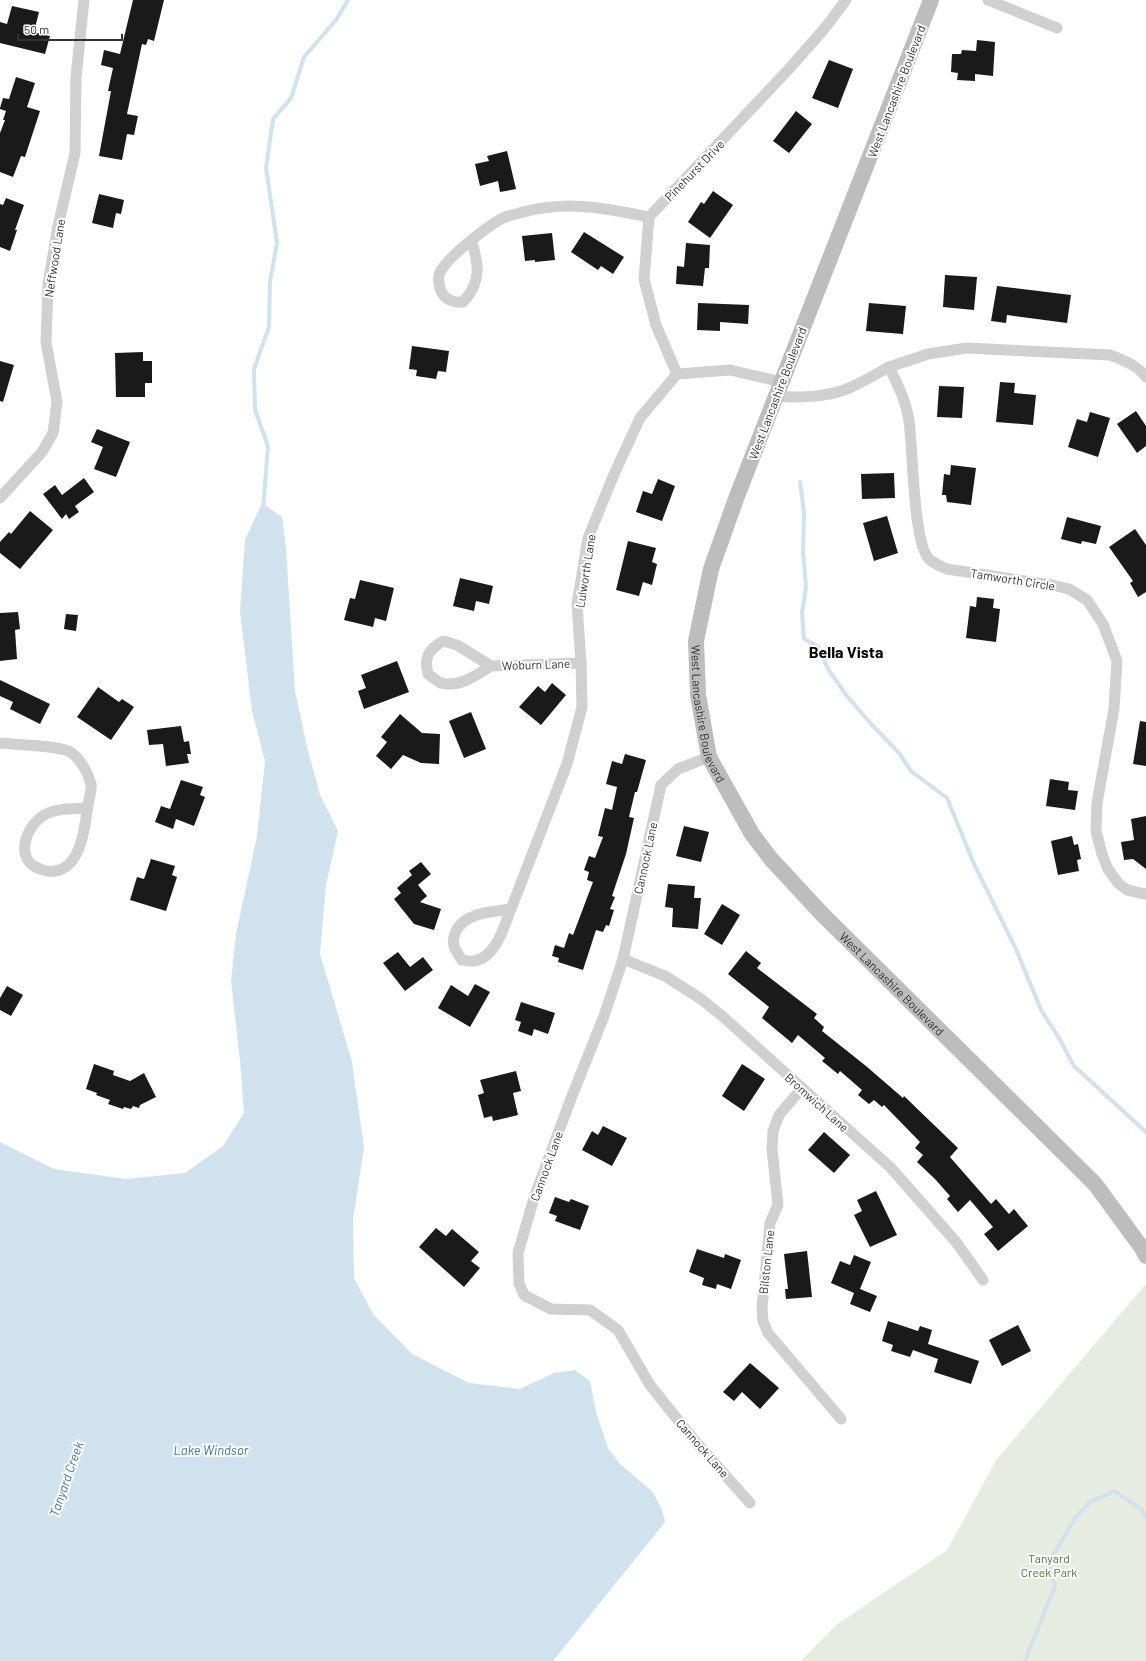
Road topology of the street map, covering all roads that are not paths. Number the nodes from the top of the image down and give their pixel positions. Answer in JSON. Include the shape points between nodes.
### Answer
{"nodes":[{"id":1,"x":84,"y":0,"type":"edge"},
{"id":2,"x":846,"y":0,"type":"edge"},
{"id":3,"x":931,"y":0,"type":"edge"},
{"id":4,"x":988,"y":0,"type":"edge"},
{"id":5,"x":1057,"y":28,"type":"dead end"},
{"id":6,"x":649,"y":217,"type":"junction"},
{"id":7,"x":471,"y":240,"type":"junction"},
{"id":8,"x":889,"y":367,"type":"junction"},
{"id":9,"x":677,"y":374,"type":"junction"},
{"id":10,"x":1146,"y":377,"type":"edge"},
{"id":11,"x":779,"y":389,"type":"junction"},
{"id":12,"x":0,"y":498,"type":"edge"},
{"id":13,"x":581,"y":663,"type":"junction"},
{"id":14,"x":491,"y":666,"type":"junction"},
{"id":15,"x":0,"y":743,"type":"edge"},
{"id":16,"x":709,"y":757,"type":"junction"},
{"id":17,"x":87,"y":808,"type":"junction"},
{"id":18,"x":1146,"y":894,"type":"edge"},
{"id":19,"x":511,"y":909,"type":"junction"},
{"id":20,"x":622,"y":959,"type":"junction"},
{"id":21,"x":802,"y":1088,"type":"junction"},
{"id":22,"x":1146,"y":1256,"type":"edge"},
{"id":23,"x":983,"y":1280,"type":"dead end"},
{"id":24,"x":841,"y":1419,"type":"dead end"},
{"id":25,"x":750,"y":1503,"type":"dead end"}],
"edges":[{"from":1,"to":12,"type":"street","name":"Neffwood Lane","via":[[76,77],[75,153],[48,284],[46,342],[57,402],[53,432],[42,452]]},
{"from":2,"to":6,"type":"street","name":"Pinehurst Drive","via":[[788,70]]},
{"from":3,"to":11,"type":"main road","name":"West Lancashire Boulevard"},
{"from":4,"to":5,"type":"street"},
{"from":6,"to":7,"type":"street","via":[[592,206],[542,207],[505,217]]},
{"from":6,"to":9,"type":"street","via":[[644,279],[656,325]]},
{"from":7,"to":7,"type":"street","via":[[439,274],[439,286],[444,296],[455,303],[463,302],[471,294],[476,280],[478,266]]},
{"from":8,"to":10,"type":"street","via":[[928,354],[967,348],[1110,355],[1142,371]]},
{"from":8,"to":11,"type":"street","via":[[863,382],[842,390],[789,397]]},
{"from":8,"to":18,"type":"street","name":"Tamworth Circle","via":[[904,399],[909,421],[919,536],[928,558],[947,569],[1069,589],[1087,600],[1103,624],[1117,662],[1114,708],[1097,803],[1096,831],[1108,869],[1118,882],[1127,890]]},
{"from":9,"to":11,"type":"street","via":[[730,370]]},
{"from":9,"to":13,"type":"street","name":"Lulworth Lane","via":[[640,418],[588,538],[577,604]]},
{"from":11,"to":16,"type":"main road","name":"West Lancashire Boulevard","via":[[711,569],[696,641],[698,695]]},
{"from":13,"to":14,"type":"street","name":"Woburn Lane"},
{"from":13,"to":19,"type":"street","name":"Lulworth Lane","via":[[582,707],[567,764]]},
{"from":14,"to":14,"type":"street","name":"Woburn Lane","via":[[457,645],[443,641],[432,648],[425,662],[428,674],[440,682],[457,684]]},
{"from":15,"to":17,"type":"street","via":[[71,752],[84,767],[91,785]]},
{"from":16,"to":20,"type":"street","name":"Cannock Lane","via":[[678,769],[661,785]]},
{"from":16,"to":22,"type":"main road","name":"West Lancashire Boulevard","via":[[752,834],[771,859],[822,914],[1095,1184]]},
{"from":17,"to":17,"type":"street","via":[[50,812],[35,822],[25,838],[25,852],[30,863],[49,872],[57,871],[68,864],[77,854]]},
{"from":19,"to":19,"type":"street","name":"Lulworth Lane","via":[[476,916],[460,924],[453,938],[454,949],[462,960],[474,961],[486,956],[495,946]]},
{"from":20,"to":21,"type":"street","name":"Bromwich Lane","via":[[665,976],[701,999]]},
{"from":20,"to":25,"type":"street","name":"Cannock Lane","via":[[604,1016],[535,1196],[518,1253],[518,1282],[524,1295],[551,1309],[590,1310],[618,1330],[650,1385]]},
{"from":21,"to":23,"type":"street","name":"Bromwich Lane","via":[[891,1168],[956,1242]]},
{"from":21,"to":24,"type":"street","name":"Bilston Lane","via":[[779,1115],[773,1131],[772,1149],[778,1205],[770,1223],[763,1321],[768,1333]]}]}
